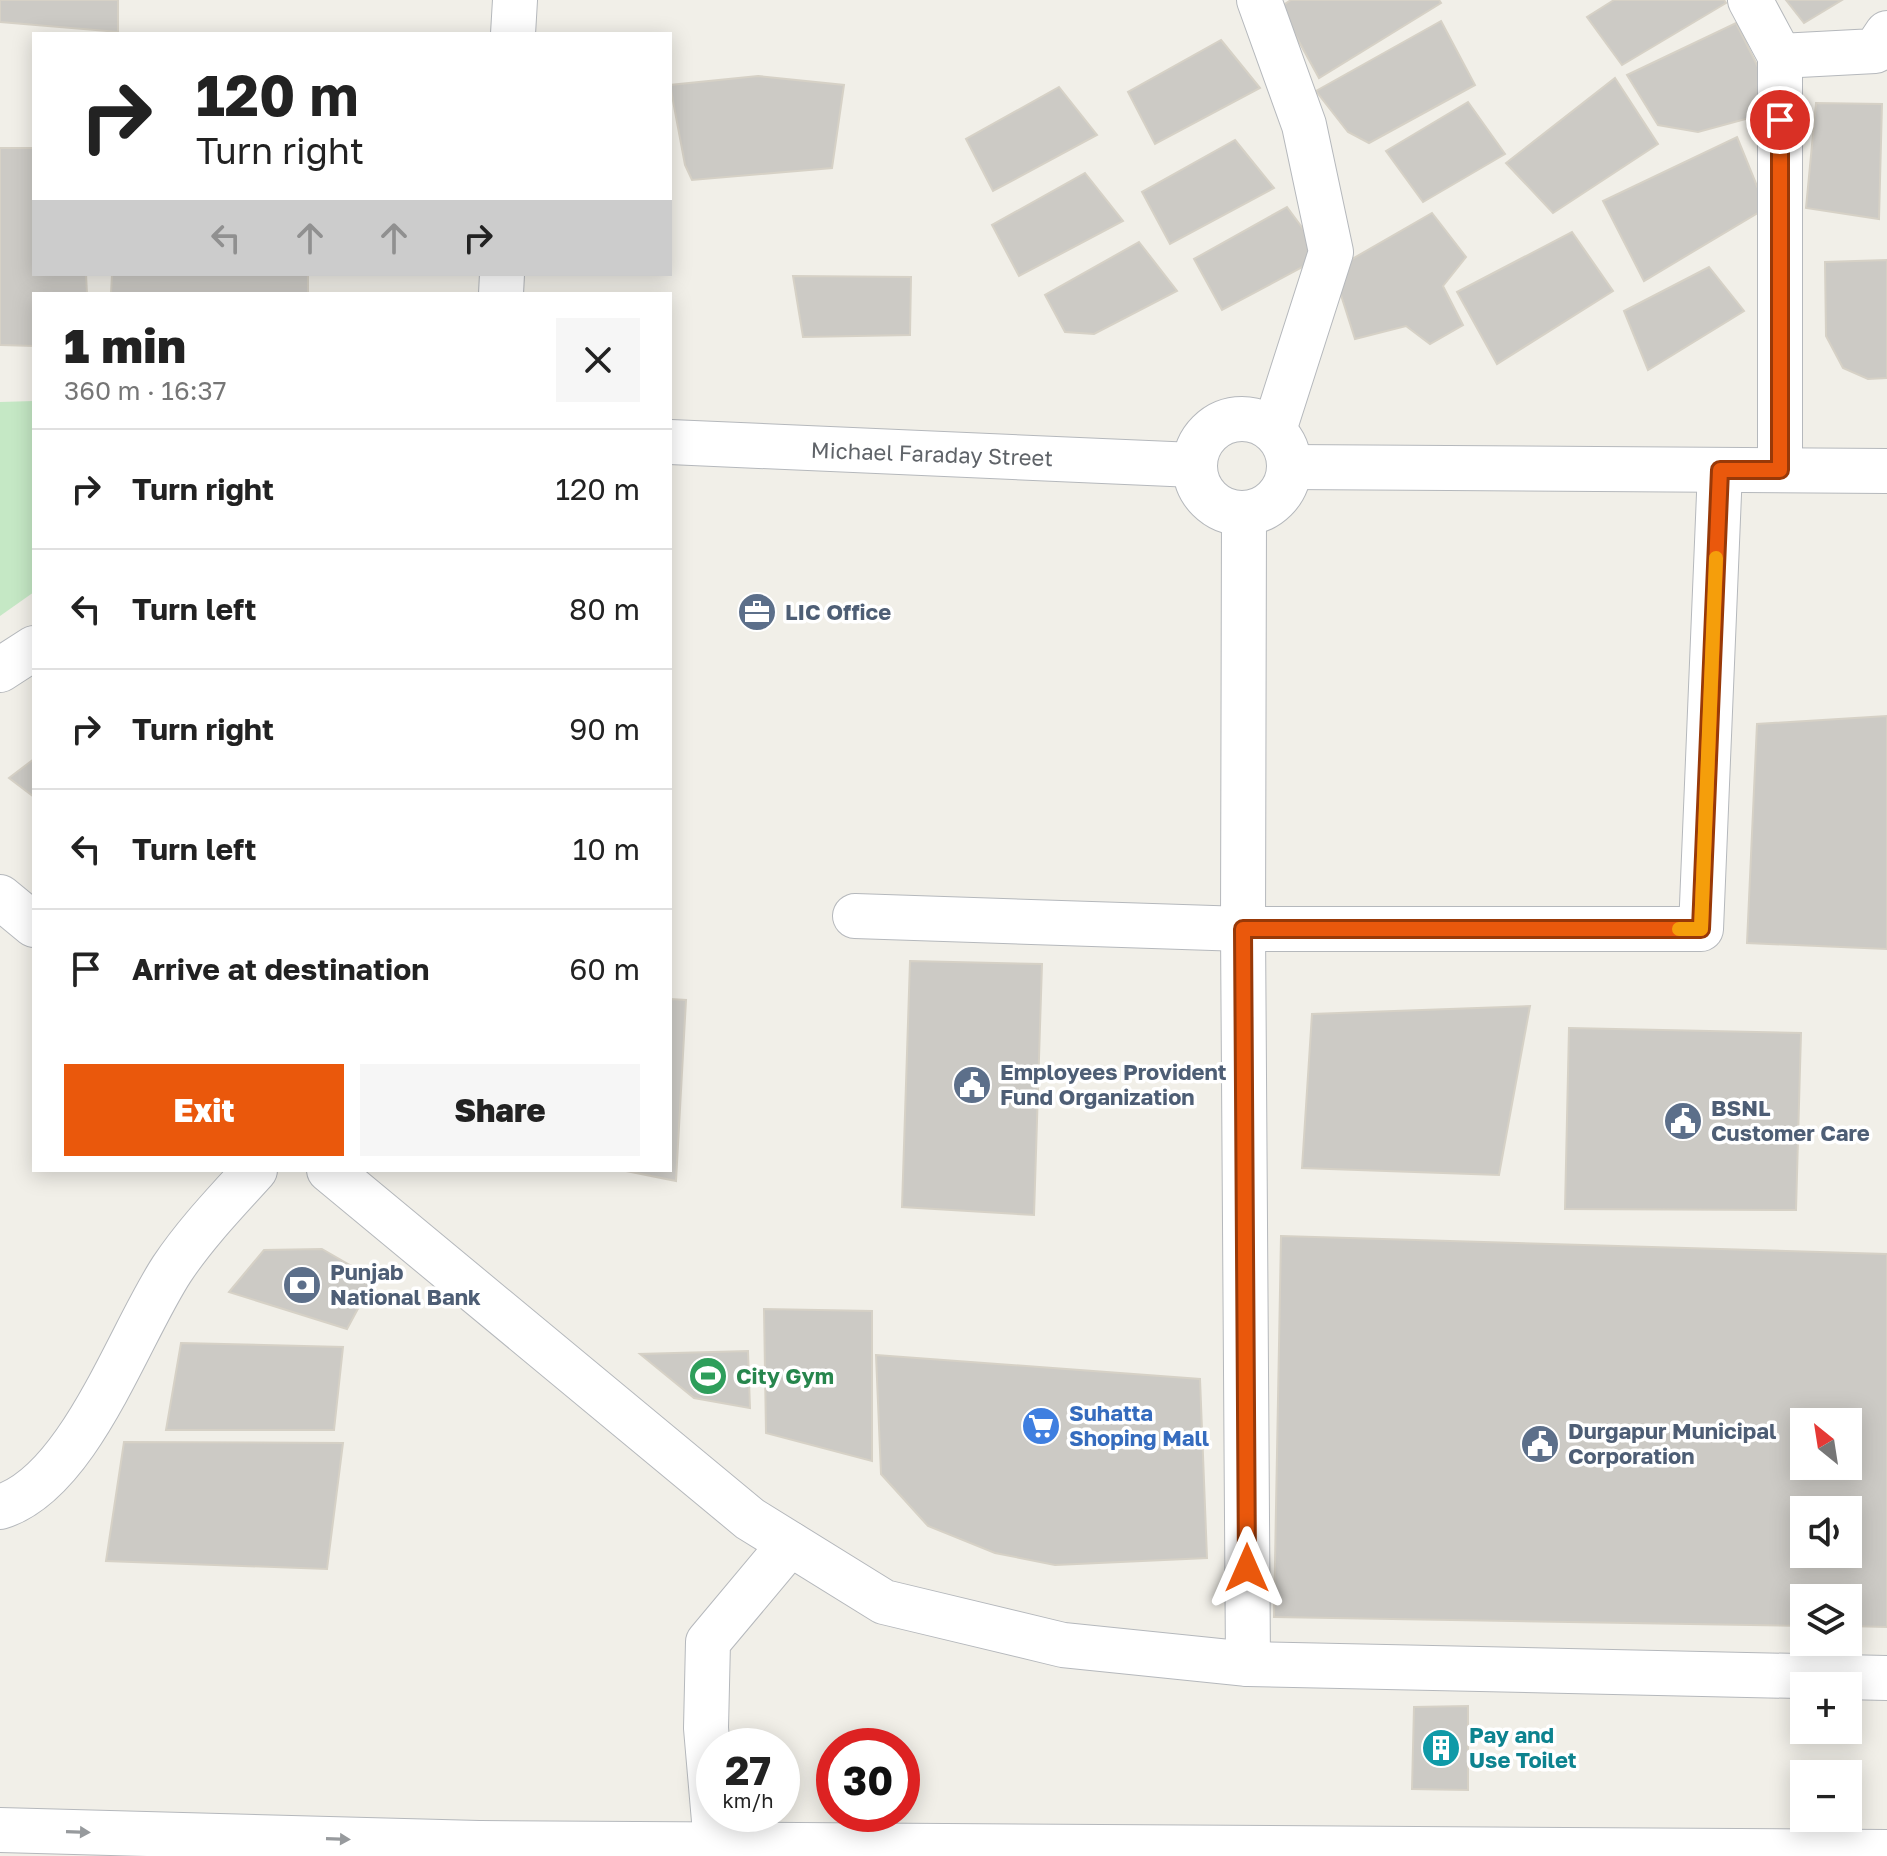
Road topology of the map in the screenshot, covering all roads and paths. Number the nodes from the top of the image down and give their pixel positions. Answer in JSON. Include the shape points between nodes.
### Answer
{"nodes":[{"id":1,"x":515,"y":0,"type":"edge"},
{"id":2,"x":1259,"y":0,"type":"edge"},
{"id":3,"x":1750,"y":0,"type":"edge"},
{"id":4,"x":513,"y":32,"type":"edge"},
{"id":5,"x":1887,"y":33,"type":"edge"},
{"id":6,"x":1780,"y":56,"type":"junction"},
{"id":7,"x":672,"y":442,"type":"edge"},
{"id":8,"x":1282,"y":449,"type":"junction"},
{"id":9,"x":1194,"y":465,"type":"junction"},
{"id":10,"x":1720,"y":470,"type":"junction"},
{"id":11,"x":1780,"y":470,"type":"junction"},
{"id":12,"x":1887,"y":471,"type":"edge"},
{"id":13,"x":1244,"y":514,"type":"junction"},
{"id":14,"x":32,"y":649,"type":"edge"},
{"id":15,"x":0,"y":670,"type":"edge"},
{"id":16,"x":0,"y":897,"type":"edge"},
{"id":17,"x":855,"y":916,"type":"dead end"},
{"id":18,"x":32,"y":923,"type":"edge"},
{"id":19,"x":1243,"y":929,"type":"junction"},
{"id":20,"x":253,"y":1172,"type":"edge"},
{"id":21,"x":331,"y":1172,"type":"edge"},
{"id":22,"x":0,"y":1507,"type":"edge"},
{"id":23,"x":790,"y":1544,"type":"junction"},
{"id":24,"x":1248,"y":1664,"type":"junction"},
{"id":25,"x":1887,"y":1678,"type":"edge"},
{"id":26,"x":0,"y":1830,"type":"edge"},
{"id":27,"x":716,"y":1844,"type":"junction"},
{"id":28,"x":1887,"y":1852,"type":"edge"}],
"edges":[{"from":1,"to":4,"type":"street"},
{"from":2,"to":8,"type":"street","via":[[1304,125],[1331,252]]},
{"from":3,"to":6,"type":"street"},
{"from":5,"to":6,"type":"street","via":[[1875,51]]},
{"from":6,"to":11,"type":"street"},
{"from":7,"to":9,"type":"street","name":"Michael Faraday Street"},
{"from":8,"to":9,"type":"street","via":[[1256,420],[1222,423],[1198,446]]},
{"from":8,"to":10,"type":"street"},
{"from":8,"to":13,"type":"street","via":[[1287,482],[1273,503]]},
{"from":9,"to":13,"type":"street","via":[[1197,483],[1208,499],[1220,509]]},
{"from":10,"to":11,"type":"street"},
{"from":10,"to":19,"type":"street","via":[[1701,929]]},
{"from":11,"to":12,"type":"street"},
{"from":13,"to":19,"type":"street"},
{"from":14,"to":15,"type":"street"},
{"from":16,"to":18,"type":"street"},
{"from":17,"to":19,"type":"street"},
{"from":19,"to":24,"type":"street"},
{"from":20,"to":22,"type":"street","via":[[173,1268],[70,1449],[45,1483]]},
{"from":21,"to":23,"type":"street","via":[[750,1519]]},
{"from":23,"to":24,"type":"street","via":[[884,1602],[1063,1645]]},
{"from":23,"to":27,"type":"street","via":[[708,1642],[706,1728]]},
{"from":24,"to":25,"type":"street"},
{"from":26,"to":27,"type":"street","one_way":true},
{"from":27,"to":28,"type":"street"}]}
